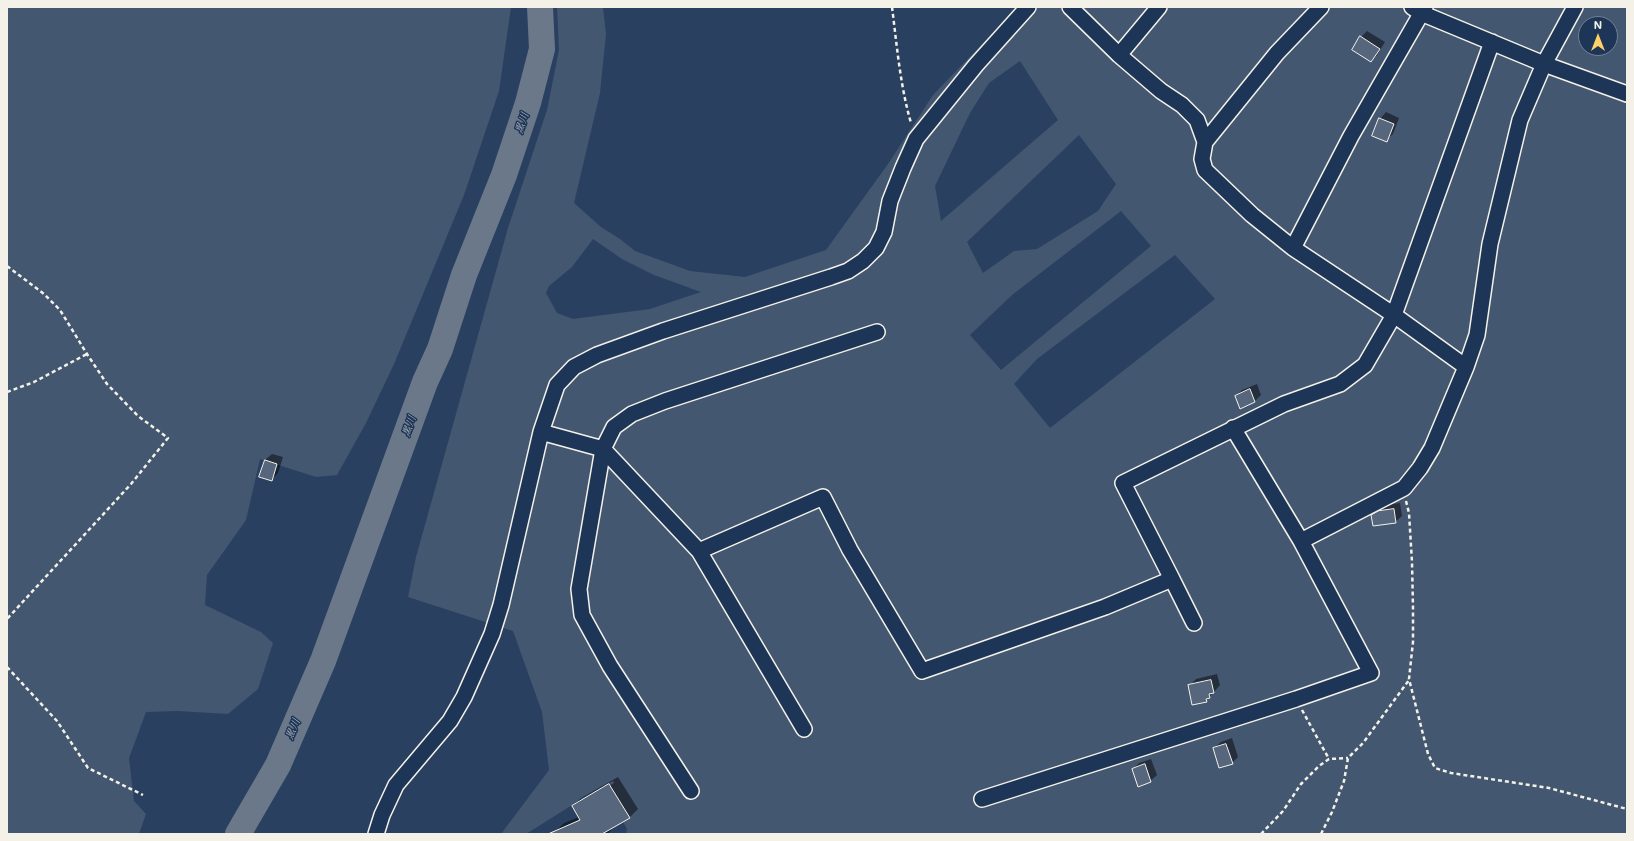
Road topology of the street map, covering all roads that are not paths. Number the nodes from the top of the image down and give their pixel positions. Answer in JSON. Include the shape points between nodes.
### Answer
{"nodes":[{"id":1,"x":1028,"y":7,"type":"edge"},
{"id":2,"x":1070,"y":7,"type":"edge"},
{"id":3,"x":1159,"y":7,"type":"edge"},
{"id":4,"x":1321,"y":7,"type":"edge"},
{"id":5,"x":1575,"y":7,"type":"edge"},
{"id":6,"x":1419,"y":9,"type":"edge"},
{"id":7,"x":1492,"y":42,"type":"junction"},
{"id":8,"x":1119,"y":55,"type":"junction"},
{"id":9,"x":1544,"y":64,"type":"junction"},
{"id":10,"x":1627,"y":94,"type":"edge"},
{"id":11,"x":1205,"y":142,"type":"junction"},
{"id":12,"x":1292,"y":248,"type":"junction"},
{"id":13,"x":1394,"y":315,"type":"junction"},
{"id":14,"x":877,"y":332,"type":"dead end"},
{"id":15,"x":1466,"y":367,"type":"junction"},
{"id":16,"x":1233,"y":428,"type":"junction"},
{"id":17,"x":541,"y":432,"type":"junction"},
{"id":18,"x":603,"y":449,"type":"junction"},
{"id":19,"x":1301,"y":541,"type":"junction"},
{"id":20,"x":699,"y":551,"type":"junction"},
{"id":21,"x":1172,"y":579,"type":"junction"},
{"id":22,"x":1194,"y":623,"type":"dead end"},
{"id":23,"x":804,"y":729,"type":"dead end"},
{"id":24,"x":691,"y":790,"type":"dead end"},
{"id":25,"x":982,"y":799,"type":"dead end"},
{"id":26,"x":376,"y":834,"type":"edge"}],
"edges":[{"from":1,"to":17,"type":"street","via":[[916,138],[890,201],[884,232],[876,248],[863,261],[848,271],[663,331],[597,355],[574,367],[557,385]]},
{"from":2,"to":8,"type":"street"},
{"from":3,"to":8,"type":"street"},
{"from":4,"to":11,"type":"street","via":[[1277,53]]},
{"from":5,"to":9,"type":"street"},
{"from":6,"to":7,"type":"street"},
{"from":6,"to":12,"type":"street"},
{"from":7,"to":9,"type":"street"},
{"from":7,"to":13,"type":"street"},
{"from":8,"to":11,"type":"street","via":[[1197,120]]},
{"from":9,"to":10,"type":"street"},
{"from":9,"to":15,"type":"street","via":[[1520,120],[1490,244],[1477,335]]},
{"from":11,"to":12,"type":"street","via":[[1202,158],[1205,170],[1252,215]]},
{"from":12,"to":13,"type":"street"},
{"from":13,"to":15,"type":"street"},
{"from":13,"to":16,"type":"street","via":[[1365,365],[1340,384],[1284,404]]},
{"from":14,"to":18,"type":"street","via":[[632,414],[614,427]]},
{"from":15,"to":19,"type":"street","via":[[1432,448],[1404,488]]},
{"from":16,"to":19,"type":"street"},
{"from":16,"to":21,"type":"street","via":[[1123,483]]},
{"from":17,"to":18,"type":"street"},
{"from":17,"to":26,"type":"street","via":[[492,634],[464,697],[450,721],[396,785]]},
{"from":18,"to":20,"type":"street"},
{"from":18,"to":24,"type":"street","via":[[579,589],[582,615],[610,666]]},
{"from":19,"to":25,"type":"street","via":[[1371,673]]},
{"from":20,"to":21,"type":"street","via":[[823,497],[850,550],[922,671],[1105,608]]},
{"from":20,"to":23,"type":"street"},
{"from":21,"to":22,"type":"street"}]}
